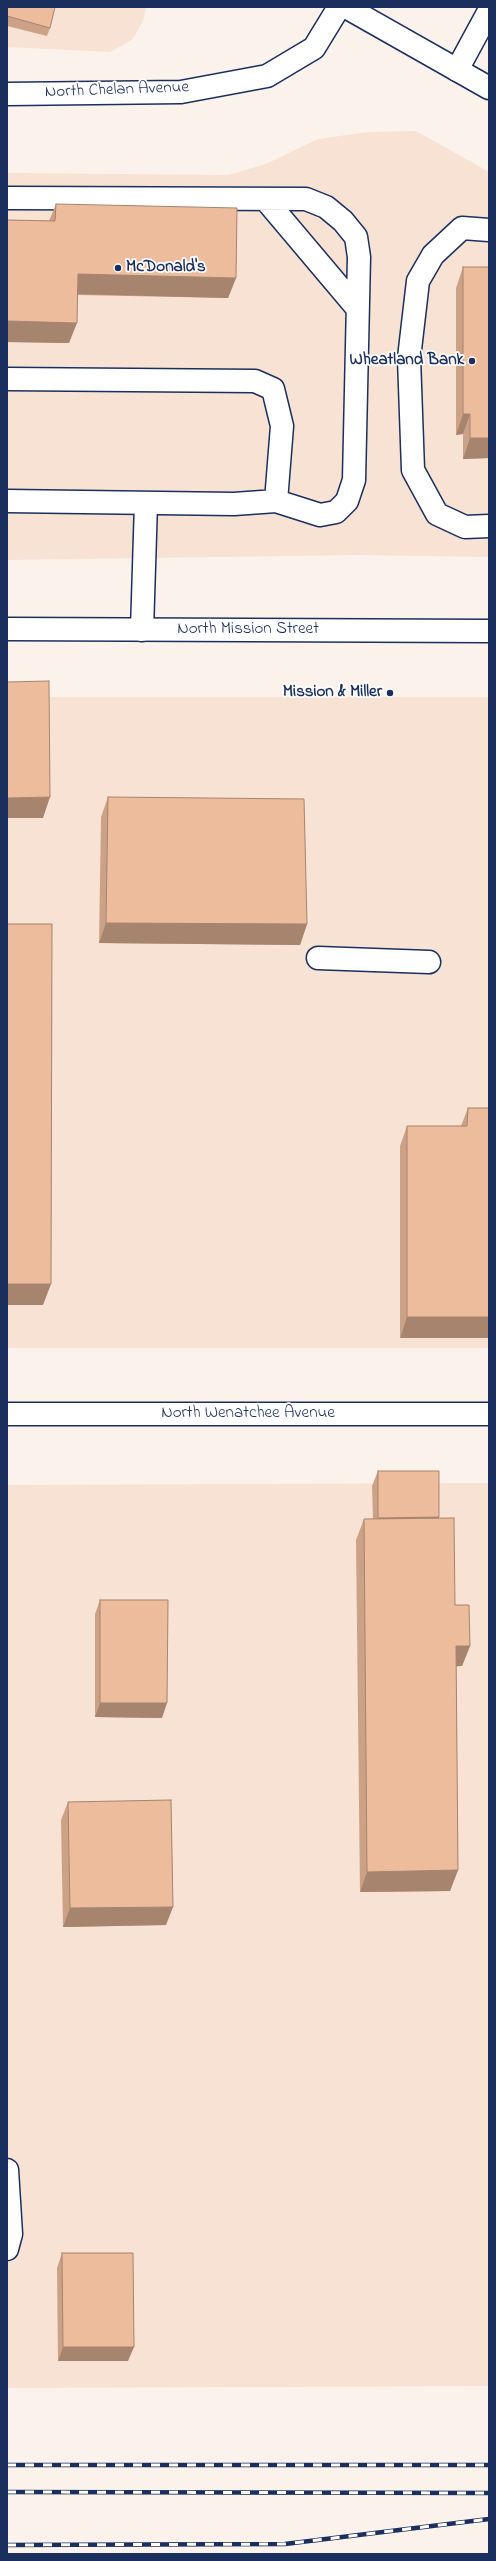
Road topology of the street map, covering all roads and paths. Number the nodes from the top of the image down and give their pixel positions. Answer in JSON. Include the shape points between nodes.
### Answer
{"nodes":[{"id":1,"x":339,"y":7,"type":"edge"},
{"id":2,"x":346,"y":7,"type":"edge"},
{"id":3,"x":489,"y":11,"type":"edge"},
{"id":4,"x":457,"y":70,"type":"junction"},
{"id":5,"x":489,"y":88,"type":"edge"},
{"id":6,"x":7,"y":94,"type":"edge"},
{"id":7,"x":7,"y":198,"type":"edge"},
{"id":8,"x":265,"y":199,"type":"junction"},
{"id":9,"x":489,"y":230,"type":"edge"},
{"id":10,"x":357,"y":308,"type":"junction"},
{"id":11,"x":7,"y":378,"type":"edge"},
{"id":12,"x":7,"y":501,"type":"edge"},
{"id":13,"x":276,"y":501,"type":"junction"},
{"id":14,"x":146,"y":503,"type":"junction"},
{"id":15,"x":489,"y":526,"type":"edge"},
{"id":16,"x":7,"y":629,"type":"edge"},
{"id":17,"x":142,"y":630,"type":"junction"},
{"id":18,"x":489,"y":631,"type":"edge"},
{"id":19,"x":318,"y":958,"type":"dead end"},
{"id":20,"x":429,"y":962,"type":"dead end"},
{"id":21,"x":7,"y":1414,"type":"edge"},
{"id":22,"x":489,"y":1414,"type":"edge"},
{"id":23,"x":7,"y":2170,"type":"edge"},
{"id":24,"x":7,"y":2249,"type":"edge"}],
"edges":[{"from":1,"to":6,"type":"main road","name":"North Chelan Avenue","via":[[314,48],[267,76],[181,92]]},
{"from":2,"to":4,"type":"main road"},
{"from":3,"to":4,"type":"main road"},
{"from":4,"to":5,"type":"main road"},
{"from":7,"to":8,"type":"main road"},
{"from":8,"to":10,"type":"main road"},
{"from":8,"to":10,"type":"main road","via":[[306,199],[326,207],[343,221],[356,237],[359,257]]},
{"from":9,"to":15,"type":"main road","via":[[462,228],[433,255],[418,281],[409,358],[413,470],[437,514],[465,527]]},
{"from":10,"to":13,"type":"main road","via":[[354,480],[347,501],[336,512],[320,515]]},
{"from":11,"to":13,"type":"main road","via":[[255,381],[273,389],[282,426]]},
{"from":12,"to":14,"type":"main road"},
{"from":13,"to":14,"type":"main road","via":[[234,504]]},
{"from":14,"to":17,"type":"main road"},
{"from":16,"to":17,"type":"main road","name":"North Mission Street"},
{"from":17,"to":18,"type":"main road","name":"North Mission Street"},
{"from":19,"to":20,"type":"main road"},
{"from":21,"to":22,"type":"main road","name":"North Wenatchee Avenue"},
{"from":23,"to":24,"type":"main road","via":[[11,2234]]}]}
